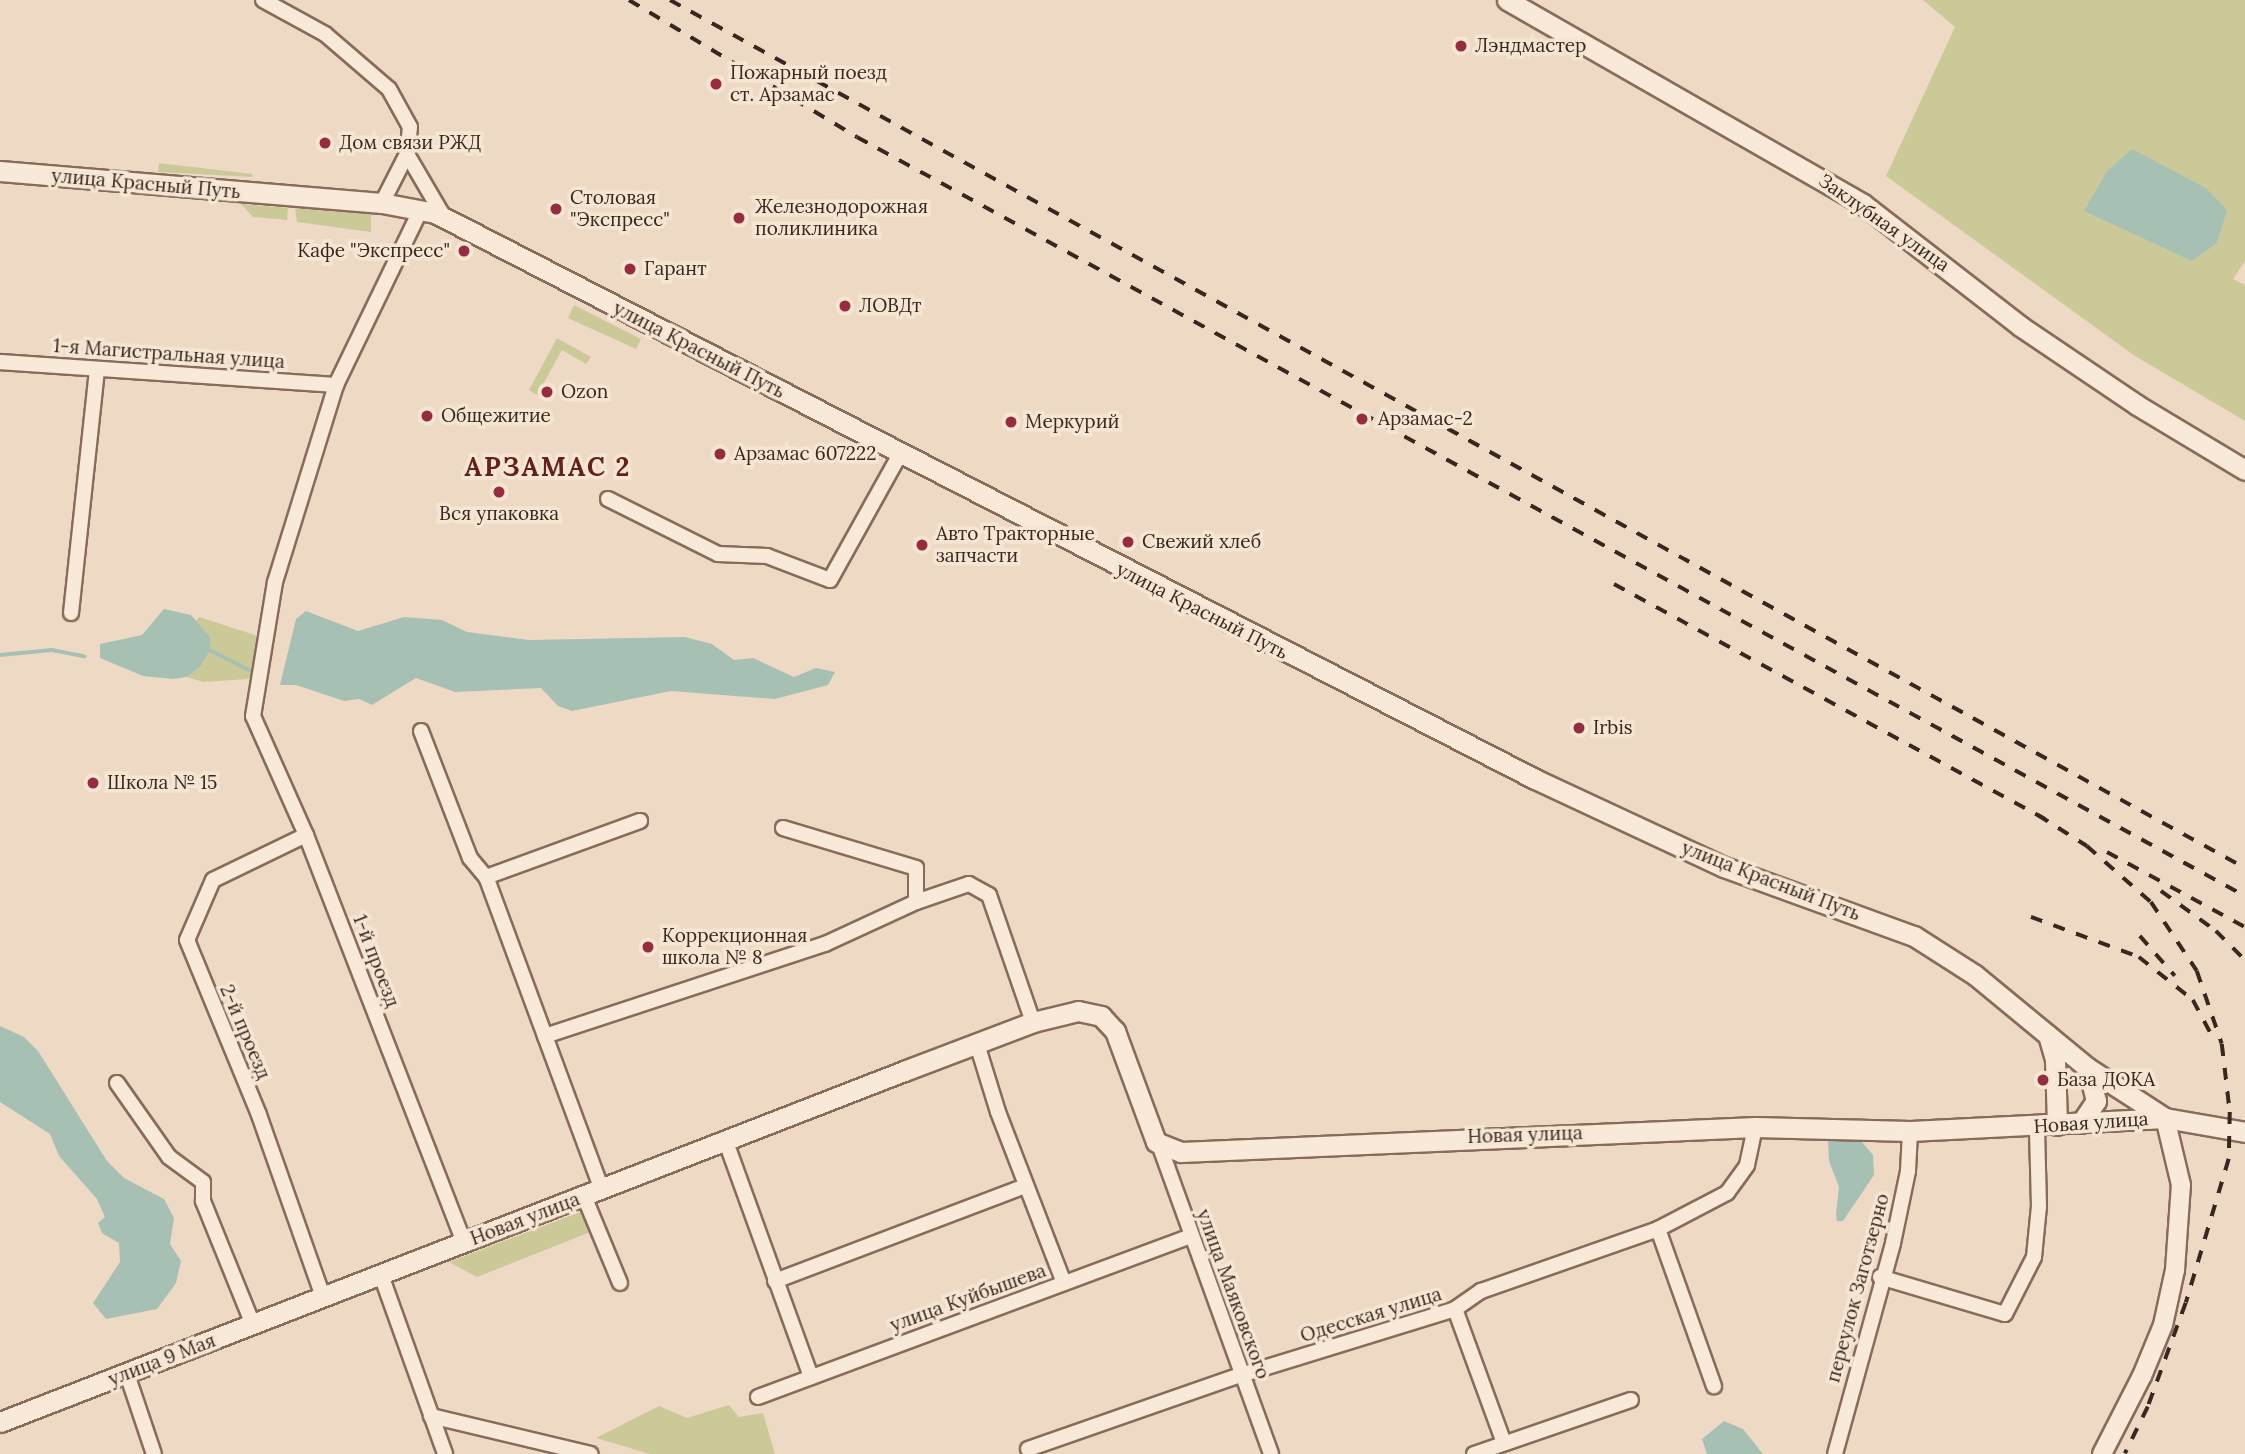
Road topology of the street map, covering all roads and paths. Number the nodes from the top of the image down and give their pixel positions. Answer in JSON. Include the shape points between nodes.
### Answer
{"nodes":[{"id":1,"x":262,"y":0,"type":"edge"},
{"id":2,"x":1507,"y":0,"type":"edge"},
{"id":3,"x":407,"y":154,"type":"junction"},
{"id":4,"x":0,"y":171,"type":"edge"},
{"id":5,"x":382,"y":203,"type":"junction"},
{"id":6,"x":421,"y":209,"type":"junction"},
{"id":7,"x":444,"y":217,"type":"junction"},
{"id":8,"x":0,"y":362,"type":"edge"},
{"id":9,"x":97,"y":370,"type":"junction"},
{"id":10,"x":336,"y":384,"type":"junction"},
{"id":11,"x":900,"y":454,"type":"junction"},
{"id":12,"x":2245,"y":470,"type":"edge"},
{"id":13,"x":608,"y":499,"type":"dead end"},
{"id":14,"x":71,"y":613,"type":"dead end"},
{"id":15,"x":421,"y":731,"type":"dead end"},
{"id":16,"x":640,"y":821,"type":"dead end"},
{"id":17,"x":783,"y":828,"type":"dead end"},
{"id":18,"x":306,"y":835,"type":"junction"},
{"id":19,"x":486,"y":877,"type":"junction"},
{"id":20,"x":916,"y":902,"type":"junction"},
{"id":21,"x":1033,"y":1022,"type":"junction"},
{"id":22,"x":2048,"y":1035,"type":"junction"},
{"id":23,"x":545,"y":1036,"type":"junction"},
{"id":24,"x":977,"y":1044,"type":"junction"},
{"id":25,"x":2088,"y":1068,"type":"junction"},
{"id":26,"x":117,"y":1083,"type":"dead end"},
{"id":27,"x":2165,"y":1118,"type":"junction"},
{"id":28,"x":2081,"y":1123,"type":"junction"},
{"id":29,"x":2047,"y":1126,"type":"junction"},
{"id":30,"x":1755,"y":1127,"type":"junction"},
{"id":31,"x":1910,"y":1131,"type":"junction"},
{"id":32,"x":2245,"y":1132,"type":"edge"},
{"id":33,"x":726,"y":1142,"type":"junction"},
{"id":34,"x":1160,"y":1147,"type":"junction"},
{"id":35,"x":1025,"y":1186,"type":"junction"},
{"id":36,"x":593,"y":1193,"type":"junction"},
{"id":37,"x":1658,"y":1229,"type":"junction"},
{"id":38,"x":1191,"y":1236,"type":"junction"},
{"id":39,"x":464,"y":1243,"type":"junction"},
{"id":40,"x":381,"y":1275,"type":"junction"},
{"id":41,"x":1880,"y":1277,"type":"junction"},
{"id":42,"x":775,"y":1280,"type":"junction"},
{"id":43,"x":620,"y":1283,"type":"dead end"},
{"id":44,"x":1064,"y":1283,"type":"junction"},
{"id":45,"x":323,"y":1297,"type":"junction"},
{"id":46,"x":1455,"y":1309,"type":"junction"},
{"id":47,"x":253,"y":1325,"type":"junction"},
{"id":48,"x":127,"y":1374,"type":"junction"},
{"id":49,"x":1241,"y":1376,"type":"junction"},
{"id":50,"x":811,"y":1377,"type":"junction"},
{"id":51,"x":1714,"y":1386,"type":"dead end"},
{"id":52,"x":758,"y":1397,"type":"dead end"},
{"id":53,"x":1631,"y":1400,"type":"dead end"},
{"id":54,"x":431,"y":1416,"type":"junction"},
{"id":55,"x":0,"y":1422,"type":"edge"},
{"id":56,"x":1504,"y":1443,"type":"junction"},
{"id":57,"x":1028,"y":1449,"type":"dead end"},
{"id":58,"x":154,"y":1454,"type":"edge"},
{"id":59,"x":445,"y":1454,"type":"edge"},
{"id":60,"x":592,"y":1454,"type":"edge"},
{"id":61,"x":1270,"y":1454,"type":"edge"},
{"id":62,"x":1474,"y":1454,"type":"edge"},
{"id":63,"x":1835,"y":1454,"type":"edge"},
{"id":64,"x":2102,"y":1454,"type":"edge"}],
"edges":[{"from":1,"to":3,"type":"street","via":[[325,34],[389,89],[410,127]]},
{"from":2,"to":12,"type":"main road","name":"Заклубная улица","via":[[1863,204],[2020,326]]},
{"from":3,"to":5,"type":"street"},
{"from":3,"to":7,"type":"street"},
{"from":4,"to":5,"type":"main road","name":"улица Красный Путь"},
{"from":5,"to":6,"type":"main road","name":"улица Красный Путь"},
{"from":6,"to":7,"type":"main road","name":"улица Красный Путь"},
{"from":6,"to":10,"type":"street","name":"1-й проезд"},
{"from":7,"to":11,"type":"main road","name":"улица Красный Путь"},
{"from":8,"to":9,"type":"street","name":"1-я Магистральная улица"},
{"from":9,"to":10,"type":"street","name":"1-я Магистральная улица"},
{"from":9,"to":14,"type":"street"},
{"from":10,"to":18,"type":"street","name":"1-й проезд","via":[[278,572],[254,694],[257,731]]},
{"from":11,"to":13,"type":"street","via":[[831,580],[767,556],[718,554]]},
{"from":11,"to":22,"type":"main road","name":"улица Красный Путь","via":[[1248,635],[1646,832],[1724,867],[1914,936],[1975,975]]},
{"from":15,"to":19,"type":"street","via":[[470,858]]},
{"from":16,"to":19,"type":"street"},
{"from":17,"to":20,"type":"street","via":[[916,868]]},
{"from":18,"to":39,"type":"street","name":"1-й проезд"},
{"from":18,"to":45,"type":"street","name":"2-й проезд","via":[[213,880],[187,940],[259,1115]]},
{"from":19,"to":23,"type":"street"},
{"from":20,"to":21,"type":"street","via":[[969,884],[989,895]]},
{"from":20,"to":23,"type":"street","via":[[825,944]]},
{"from":21,"to":24,"type":"main road","name":"Новая улица"},
{"from":21,"to":34,"type":"main road","name":"Новая улица","via":[[1078,1011],[1101,1016],[1126,1052]]},
{"from":22,"to":25,"type":"main road","name":"улица Красный Путь"},
{"from":22,"to":29,"type":"main road","via":[[2055,1060]]},
{"from":23,"to":36,"type":"street"},
{"from":24,"to":33,"type":"main road","name":"Новая улица"},
{"from":24,"to":35,"type":"street"},
{"from":25,"to":27,"type":"main road","name":"улица Красный Путь"},
{"from":25,"to":28,"type":"main road","via":[[2096,1101]]},
{"from":26,"to":47,"type":"street","via":[[169,1157],[203,1182],[203,1201]]},
{"from":27,"to":28,"type":"main road","name":"Новая улица"},
{"from":27,"to":32,"type":"main road","name":"улица Красный Путь"},
{"from":27,"to":64,"type":"street","via":[[2181,1185],[2175,1270],[2147,1363]]},
{"from":28,"to":29,"type":"main road","name":"Новая улица"},
{"from":29,"to":31,"type":"main road","name":"Новая улица"},
{"from":29,"to":41,"type":"street","via":[[2034,1257],[2005,1314]]},
{"from":30,"to":31,"type":"main road","name":"Новая улица"},
{"from":30,"to":34,"type":"main road","name":"Новая улица","via":[[1181,1152]]},
{"from":30,"to":37,"type":"street","name":"Одесская улица","via":[[1747,1165],[1727,1193]]},
{"from":31,"to":41,"type":"street","name":"переулок Заготзерно","via":[[1908,1171],[1893,1242]]},
{"from":33,"to":36,"type":"main road","name":"Новая улица"},
{"from":33,"to":42,"type":"street"},
{"from":34,"to":38,"type":"street","name":"улица Маяковского"},
{"from":35,"to":42,"type":"street"},
{"from":35,"to":44,"type":"street"},
{"from":36,"to":39,"type":"main road","name":"Новая улица"},
{"from":36,"to":43,"type":"street"},
{"from":37,"to":46,"type":"street","name":"Одесская улица","via":[[1481,1291]]},
{"from":37,"to":51,"type":"street"},
{"from":38,"to":44,"type":"street","name":"улица Куйбышева"},
{"from":38,"to":49,"type":"street","name":"улица Маяковского"},
{"from":39,"to":40,"type":"main road","name":"Новая улица"},
{"from":40,"to":45,"type":"main road","name":"Новая улица"},
{"from":40,"to":54,"type":"street"},
{"from":41,"to":63,"type":"street","name":"переулок Заготзерно"},
{"from":42,"to":50,"type":"street"},
{"from":44,"to":50,"type":"street","name":"улица Куйбышева"},
{"from":45,"to":47,"type":"main road","name":"улица 9 Мая"},
{"from":46,"to":49,"type":"street","name":"Одесская улица"},
{"from":46,"to":56,"type":"street"},
{"from":47,"to":48,"type":"main road","name":"улица 9 Мая"},
{"from":48,"to":55,"type":"main road","name":"улица 9 Мая"},
{"from":48,"to":58,"type":"street"},
{"from":49,"to":57,"type":"street","name":"Одесская улица"},
{"from":49,"to":61,"type":"street","name":"улица Маяковского"},
{"from":50,"to":52,"type":"street","name":"улица Куйбышева"},
{"from":53,"to":56,"type":"street"},
{"from":54,"to":59,"type":"street"},
{"from":54,"to":60,"type":"street"},
{"from":56,"to":62,"type":"street"}]}
